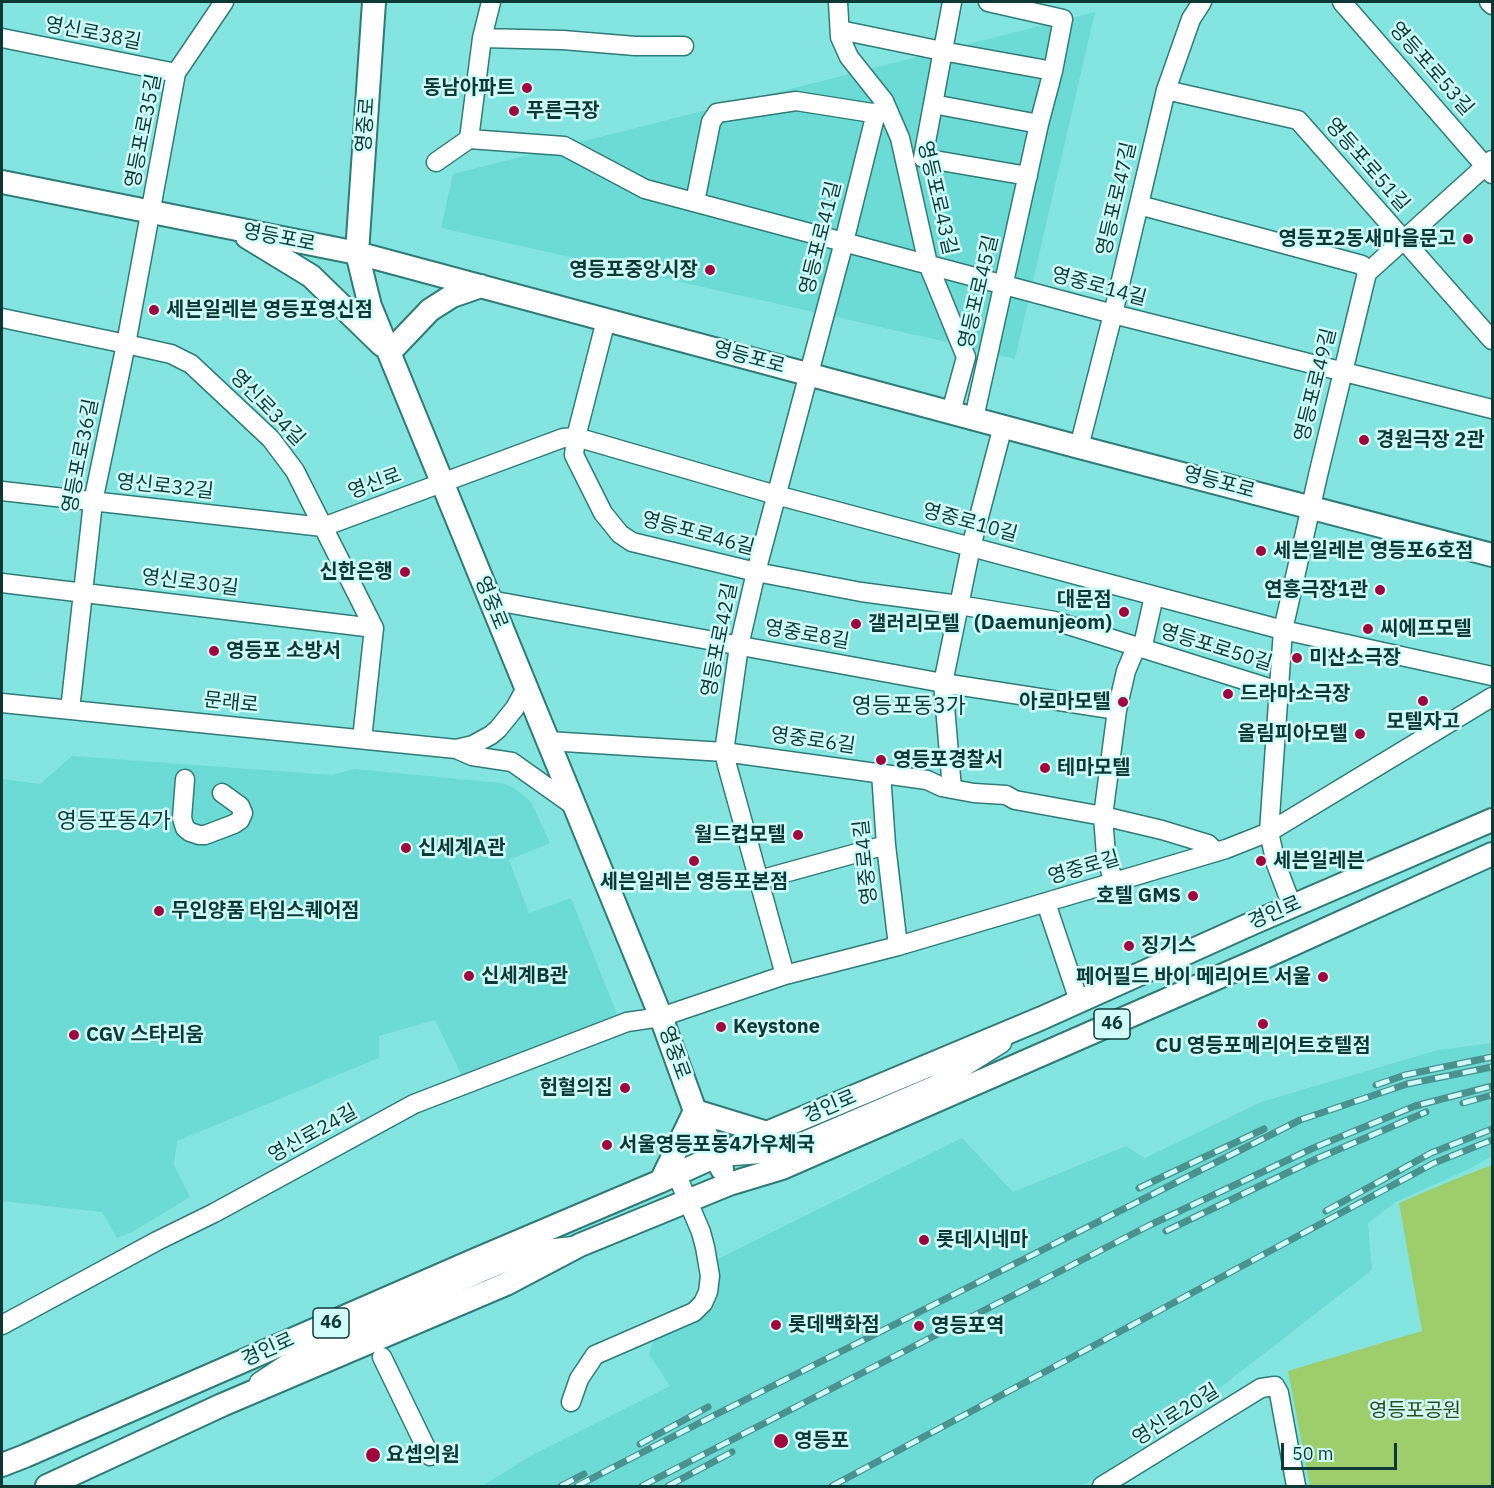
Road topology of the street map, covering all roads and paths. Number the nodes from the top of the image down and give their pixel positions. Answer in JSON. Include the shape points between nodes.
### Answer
{"nodes":[{"id":1,"x":224,"y":2,"type":"edge"},
{"id":2,"x":374,"y":2,"type":"edge"},
{"id":3,"x":491,"y":2,"type":"edge"},
{"id":4,"x":838,"y":2,"type":"edge"},
{"id":5,"x":952,"y":2,"type":"edge"},
{"id":6,"x":988,"y":2,"type":"edge"},
{"id":7,"x":1202,"y":2,"type":"edge"},
{"id":8,"x":1342,"y":2,"type":"edge"},
{"id":9,"x":1489,"y":2,"type":"edge"},
{"id":10,"x":1492,"y":5,"type":"edge"},
{"id":11,"x":840,"y":30,"type":"junction"},
{"id":12,"x":2,"y":38,"type":"edge"},
{"id":13,"x":482,"y":38,"type":"junction"},
{"id":14,"x":684,"y":46,"type":"dead end"},
{"id":15,"x":942,"y":51,"type":"junction"},
{"id":16,"x":1053,"y":71,"type":"junction"},
{"id":17,"x":176,"y":73,"type":"junction"},
{"id":18,"x":1166,"y":90,"type":"junction"},
{"id":19,"x":933,"y":104,"type":"junction"},
{"id":20,"x":882,"y":111,"type":"junction"},
{"id":21,"x":1039,"y":124,"type":"junction"},
{"id":22,"x":469,"y":139,"type":"junction"},
{"id":23,"x":436,"y":162,"type":"dead end"},
{"id":24,"x":1490,"y":167,"type":"edge"},
{"id":25,"x":1028,"y":176,"type":"junction"},
{"id":26,"x":2,"y":182,"type":"edge"},
{"id":27,"x":695,"y":202,"type":"junction"},
{"id":28,"x":1139,"y":205,"type":"junction"},
{"id":29,"x":151,"y":212,"type":"junction"},
{"id":30,"x":236,"y":230,"type":"junction"},
{"id":31,"x":1404,"y":240,"type":"junction"},
{"id":32,"x":844,"y":242,"type":"junction"},
{"id":33,"x":357,"y":253,"type":"junction"},
{"id":34,"x":928,"y":264,"type":"junction"},
{"id":35,"x":1367,"y":273,"type":"junction"},
{"id":36,"x":1003,"y":284,"type":"junction"},
{"id":37,"x":481,"y":286,"type":"junction"},
{"id":38,"x":1113,"y":314,"type":"junction"},
{"id":39,"x":2,"y":318,"type":"edge"},
{"id":40,"x":606,"y":320,"type":"junction"},
{"id":41,"x":1492,"y":340,"type":"edge"},
{"id":42,"x":126,"y":344,"type":"junction"},
{"id":43,"x":389,"y":353,"type":"junction"},
{"id":44,"x":1342,"y":372,"type":"junction"},
{"id":45,"x":808,"y":374,"type":"junction"},
{"id":46,"x":1492,"y":409,"type":"edge"},
{"id":47,"x":951,"y":412,"type":"junction"},
{"id":48,"x":974,"y":418,"type":"junction"},
{"id":49,"x":1003,"y":426,"type":"junction"},
{"id":50,"x":576,"y":437,"type":"junction"},
{"id":51,"x":1079,"y":447,"type":"junction"},
{"id":52,"x":442,"y":483,"type":"junction"},
{"id":53,"x":2,"y":491,"type":"edge"},
{"id":54,"x":776,"y":495,"type":"junction"},
{"id":55,"x":93,"y":502,"type":"junction"},
{"id":56,"x":1311,"y":507,"type":"junction"},
{"id":57,"x":324,"y":527,"type":"junction"},
{"id":58,"x":971,"y":547,"type":"junction"},
{"id":59,"x":1492,"y":555,"type":"edge"},
{"id":60,"x":756,"y":572,"type":"junction"},
{"id":61,"x":2,"y":583,"type":"edge"},
{"id":62,"x":83,"y":593,"type":"junction"},
{"id":63,"x":1154,"y":596,"type":"junction"},
{"id":64,"x":490,"y":600,"type":"junction"},
{"id":65,"x":959,"y":605,"type":"junction"},
{"id":66,"x":374,"y":628,"type":"junction"},
{"id":67,"x":1283,"y":630,"type":"junction"},
{"id":68,"x":739,"y":646,"type":"junction"},
{"id":69,"x":1139,"y":648,"type":"junction"},
{"id":70,"x":1492,"y":676,"type":"edge"},
{"id":71,"x":943,"y":683,"type":"junction"},
{"id":72,"x":526,"y":688,"type":"junction"},
{"id":73,"x":1279,"y":691,"type":"junction"},
{"id":74,"x":1492,"y":696,"type":"edge"},
{"id":75,"x":2,"y":703,"type":"edge"},
{"id":76,"x":70,"y":710,"type":"junction"},
{"id":77,"x":1117,"y":710,"type":"junction"},
{"id":78,"x":362,"y":739,"type":"junction"},
{"id":79,"x":548,"y":741,"type":"junction"},
{"id":80,"x":456,"y":749,"type":"junction"},
{"id":81,"x":724,"y":752,"type":"junction"},
{"id":82,"x":881,"y":773,"type":"junction"},
{"id":83,"x":185,"y":779,"type":"dead end"},
{"id":84,"x":952,"y":789,"type":"junction"},
{"id":85,"x":222,"y":793,"type":"dead end"},
{"id":86,"x":574,"y":806,"type":"junction"},
{"id":87,"x":1103,"y":816,"type":"junction"},
{"id":88,"x":1492,"y":820,"type":"edge"},
{"id":89,"x":1269,"y":832,"type":"junction"},
{"id":90,"x":886,"y":845,"type":"junction"},
{"id":91,"x":1216,"y":852,"type":"junction"},
{"id":92,"x":1492,"y":855,"type":"edge"},
{"id":93,"x":759,"y":880,"type":"junction"},
{"id":94,"x":1114,"y":883,"type":"junction"},
{"id":95,"x":1046,"y":903,"type":"junction"},
{"id":96,"x":1292,"y":906,"type":"junction"},
{"id":97,"x":898,"y":946,"type":"junction"},
{"id":98,"x":785,"y":975,"type":"junction"},
{"id":99,"x":1079,"y":1001,"type":"junction"},
{"id":100,"x":661,"y":1017,"type":"junction"},
{"id":101,"x":1042,"y":1018,"type":"junction"},
{"id":102,"x":695,"y":1111,"type":"junction"},
{"id":103,"x":767,"y":1132,"type":"junction"},
{"id":104,"x":716,"y":1157,"type":"junction"},
{"id":105,"x":668,"y":1177,"type":"junction"},
{"id":106,"x":729,"y":1184,"type":"junction"},
{"id":107,"x":688,"y":1202,"type":"junction"},
{"id":108,"x":580,"y":1245,"type":"junction"},
{"id":109,"x":2,"y":1325,"type":"edge"},
{"id":110,"x":382,"y":1357,"type":"dead end"},
{"id":111,"x":571,"y":1402,"type":"dead end"},
{"id":112,"x":222,"y":1405,"type":"junction"},
{"id":113,"x":430,"y":1456,"type":"dead end"},
{"id":114,"x":2,"y":1465,"type":"edge"},
{"id":115,"x":55,"y":1485,"type":"edge"},
{"id":116,"x":1102,"y":1486,"type":"edge"},
{"id":117,"x":1296,"y":1486,"type":"edge"}],
"edges":[{"from":1,"to":17,"type":"street","name":"영등포로35길"},
{"from":2,"to":33,"type":"main road","name":"영중로"},
{"from":3,"to":13,"type":"street"},
{"from":4,"to":11,"type":"street","name":"영등포로43길"},
{"from":5,"to":15,"type":"street"},
{"from":6,"to":16,"type":"street","name":"영등포로45길","via":[[1063,18]]},
{"from":7,"to":18,"type":"street","name":"영등포로47길","via":[[1191,19]]},
{"from":8,"to":24,"type":"street","name":"영등포로53길"},
{"from":9,"to":10,"type":"street"},
{"from":11,"to":15,"type":"street"},
{"from":11,"to":20,"type":"street","name":"영등포로43길","via":[[849,57],[884,101]]},
{"from":12,"to":17,"type":"street","name":"영신로38길"},
{"from":13,"to":14,"type":"street"},
{"from":13,"to":22,"type":"street"},
{"from":15,"to":16,"type":"street"},
{"from":15,"to":19,"type":"street"},
{"from":16,"to":21,"type":"street","name":"영등포로45길"},
{"from":17,"to":29,"type":"street","name":"영등포로35길"},
{"from":18,"to":28,"type":"street","name":"영등포로47길"},
{"from":18,"to":31,"type":"street","name":"영등포로51길","via":[[1298,120]]},
{"from":19,"to":21,"type":"street"},
{"from":19,"to":25,"type":"street","via":[[923,158]]},
{"from":20,"to":27,"type":"street","via":[[872,114],[796,101],[717,113],[711,122]]},
{"from":20,"to":32,"type":"street","name":"영등포로41길"},
{"from":20,"to":34,"type":"street","name":"영등포로43길","via":[[900,138]]},
{"from":21,"to":25,"type":"street","name":"영등포로45길"},
{"from":22,"to":23,"type":"street"},
{"from":22,"to":27,"type":"street","name":"영중로14길","via":[[564,146],[645,189]]},
{"from":24,"to":31,"type":"street"},
{"from":25,"to":36,"type":"street","name":"영등포로45길"},
{"from":26,"to":29,"type":"main road","name":"영등포로"},
{"from":27,"to":32,"type":"street","name":"영중로14길"},
{"from":28,"to":35,"type":"street","via":[[1362,265]]},
{"from":28,"to":38,"type":"street","name":"영등포로47길"},
{"from":29,"to":30,"type":"main road","name":"영등포로"},
{"from":29,"to":42,"type":"street","name":"영등포로36길"},
{"from":30,"to":33,"type":"main road","name":"영등포로"},
{"from":30,"to":43,"type":"main road","via":[[311,276]]},
{"from":31,"to":35,"type":"street"},
{"from":31,"to":41,"type":"street","name":"영등포로51길"},
{"from":32,"to":34,"type":"street","name":"영중로14길"},
{"from":32,"to":45,"type":"street","name":"영등포로41길"},
{"from":33,"to":37,"type":"main road","name":"영등포로"},
{"from":33,"to":43,"type":"main road","name":"영중로","via":[[370,306]]},
{"from":34,"to":36,"type":"street","name":"영중로14길"},
{"from":34,"to":47,"type":"street","name":"영등포로43길","via":[[966,357]]},
{"from":35,"to":44,"type":"street","name":"영등포로49길"},
{"from":36,"to":38,"type":"street","name":"영중로14길"},
{"from":36,"to":48,"type":"street","name":"영등포로45길"},
{"from":37,"to":40,"type":"main road","name":"영등포로"},
{"from":37,"to":43,"type":"main road","via":[[430,310]]},
{"from":38,"to":44,"type":"street","name":"영중로14길"},
{"from":38,"to":51,"type":"street","name":"영등포로47길"},
{"from":39,"to":42,"type":"street","name":"영신로34길"},
{"from":40,"to":45,"type":"main road","name":"영등포로"},
{"from":40,"to":50,"type":"street","name":"영등포로46길"},
{"from":42,"to":55,"type":"street","name":"영등포로36길"},
{"from":42,"to":57,"type":"street","name":"영신로34길","via":[[171,354],[191,364],[271,439],[295,471]]},
{"from":43,"to":52,"type":"main road","name":"영중로"},
{"from":44,"to":46,"type":"street","name":"영중로14길"},
{"from":44,"to":56,"type":"street","name":"영등포로49길"},
{"from":45,"to":47,"type":"main road","name":"영등포로"},
{"from":45,"to":54,"type":"street","name":"영등포로42길"},
{"from":47,"to":48,"type":"main road","name":"영등포로"},
{"from":48,"to":49,"type":"main road","name":"영등포로"},
{"from":49,"to":51,"type":"main road","name":"영등포로"},
{"from":49,"to":58,"type":"street"},
{"from":50,"to":52,"type":"street","name":"영중로10길","via":[[563,438]]},
{"from":50,"to":54,"type":"street","name":"영중로10길"},
{"from":50,"to":60,"type":"street","name":"영등포로46길","via":[[574,454],[603,513],[620,534],[632,542]]},
{"from":51,"to":56,"type":"main road","name":"영등포로"},
{"from":52,"to":57,"type":"street","name":"영신로"},
{"from":52,"to":64,"type":"main road","name":"영중로"},
{"from":53,"to":55,"type":"street","name":"영신로32길"},
{"from":54,"to":58,"type":"street","name":"영중로10길"},
{"from":54,"to":60,"type":"street","name":"영등포로42길"},
{"from":55,"to":57,"type":"street","name":"영신로32길"},
{"from":55,"to":62,"type":"street","name":"영등포로36길"},
{"from":56,"to":59,"type":"main road","name":"영등포로"},
{"from":56,"to":67,"type":"street","name":"영등포로50길"},
{"from":57,"to":66,"type":"street","name":"영신로34길"},
{"from":58,"to":63,"type":"street","name":"영중로10길"},
{"from":58,"to":65,"type":"street"},
{"from":60,"to":65,"type":"street","name":"영등포로46길"},
{"from":60,"to":68,"type":"street","name":"영등포로42길"},
{"from":61,"to":62,"type":"street","name":"영신로30길"},
{"from":62,"to":66,"type":"street","name":"영신로30길"},
{"from":62,"to":76,"type":"street","name":"영등포로36길"},
{"from":63,"to":67,"type":"street","name":"영중로10길"},
{"from":63,"to":69,"type":"street","via":[[1143,645]]},
{"from":64,"to":68,"type":"street","name":"영중로8길"},
{"from":64,"to":72,"type":"main road","name":"영중로"},
{"from":65,"to":69,"type":"street","name":"영등포로46길","via":[[1055,621]]},
{"from":65,"to":71,"type":"street"},
{"from":66,"to":78,"type":"street"},
{"from":67,"to":70,"type":"street","name":"영중로10길"},
{"from":67,"to":73,"type":"street","name":"영등포로50길"},
{"from":68,"to":71,"type":"street","name":"영중로8길"},
{"from":68,"to":81,"type":"street","name":"영등포로42길"},
{"from":69,"to":73,"type":"street","name":"영등포로50길"},
{"from":69,"to":77,"type":"street","via":[[1126,671]]},
{"from":71,"to":77,"type":"street","name":"영중로8길"},
{"from":71,"to":84,"type":"street"},
{"from":72,"to":79,"type":"main road","name":"영중로"},
{"from":72,"to":80,"type":"street","name":"문래로","via":[[498,729],[473,745]]},
{"from":73,"to":89,"type":"street","name":"영등포로50길"},
{"from":74,"to":89,"type":"street","name":"영중로길"},
{"from":75,"to":76,"type":"street","name":"문래로"},
{"from":76,"to":78,"type":"street","name":"문래로"},
{"from":77,"to":87,"type":"street"},
{"from":78,"to":80,"type":"street","name":"문래로"},
{"from":79,"to":81,"type":"street","name":"영중로6길"},
{"from":79,"to":86,"type":"main road","name":"영중로"},
{"from":80,"to":86,"type":"street","name":"문래로","via":[[472,756],[512,762]]},
{"from":81,"to":82,"type":"street","name":"영중로6길"},
{"from":81,"to":93,"type":"street","name":"영등포로42길"},
{"from":82,"to":84,"type":"street","name":"영중로6길","via":[[927,780]]},
{"from":82,"to":90,"type":"street","name":"영중로4길"},
{"from":83,"to":85,"type":"street","via":[[182,819],[185,828],[200,836],[240,819],[240,806]]},
{"from":84,"to":87,"type":"street","name":"영중로6길","via":[[1006,795]]},
{"from":86,"to":100,"type":"main road","name":"영중로"},
{"from":87,"to":91,"type":"street","name":"영중로6길","via":[[1208,844]]},
{"from":87,"to":94,"type":"street","via":[[1106,856]]},
{"from":88,"to":96,"type":"main road","name":"경인로","number":"46"},
{"from":89,"to":91,"type":"street","name":"영중로길"},
{"from":89,"to":96,"type":"street","name":"영등포로50길"},
{"from":90,"to":93,"type":"street"},
{"from":90,"to":97,"type":"street","name":"영중로4길"},
{"from":91,"to":94,"type":"street","name":"영중로길"},
{"from":92,"to":106,"type":"main road","name":"경인로","number":"46","via":[[782,1168]]},
{"from":93,"to":98,"type":"street","name":"영등포로42길"},
{"from":94,"to":95,"type":"street","name":"영중로길"},
{"from":95,"to":97,"type":"street","name":"영중로길"},
{"from":95,"to":99,"type":"street"},
{"from":96,"to":99,"type":"main road","name":"경인로","number":"46"},
{"from":97,"to":98,"type":"street","name":"영중로길"},
{"from":98,"to":100,"type":"street","name":"영중로길"},
{"from":99,"to":101,"type":"main road","name":"경인로","number":"46"},
{"from":100,"to":102,"type":"main road","name":"영중로"},
{"from":100,"to":109,"type":"street","name":"영신로24길","via":[[627,1022],[414,1104]]},
{"from":101,"to":103,"type":"main road","name":"경인로","number":"46"},
{"from":101,"to":104,"type":"street","via":[[935,1085],[776,1153]]},
{"from":102,"to":103,"type":"main road"},
{"from":102,"to":104,"type":"main road","name":"영중로"},
{"from":102,"to":105,"type":"main road"},
{"from":103,"to":104,"type":"main road","name":"경인로","number":"46"},
{"from":104,"to":105,"type":"main road","name":"경인로","number":"46"},
{"from":104,"to":106,"type":"main road","name":"영중로"},
{"from":105,"to":107,"type":"street"},
{"from":105,"to":114,"type":"main road","name":"경인로","number":"46"},
{"from":106,"to":107,"type":"main road","name":"경인로","number":"46"},
{"from":107,"to":108,"type":"main road","name":"경인로","number":"46"},
{"from":107,"to":111,"type":"street","via":[[703,1239],[710,1276],[703,1303],[694,1312],[594,1355],[579,1378]]},
{"from":108,"to":112,"type":"main road","name":"경인로","number":"46","via":[[506,1284]]},
{"from":108,"to":112,"type":"street","via":[[536,1250],[309,1349]]},
{"from":110,"to":113,"type":"street"},
{"from":112,"to":115,"type":"main road","name":"경인로"},
{"from":116,"to":117,"type":"street","name":"영신로20길","via":[[1262,1388],[1275,1386]]}]}
